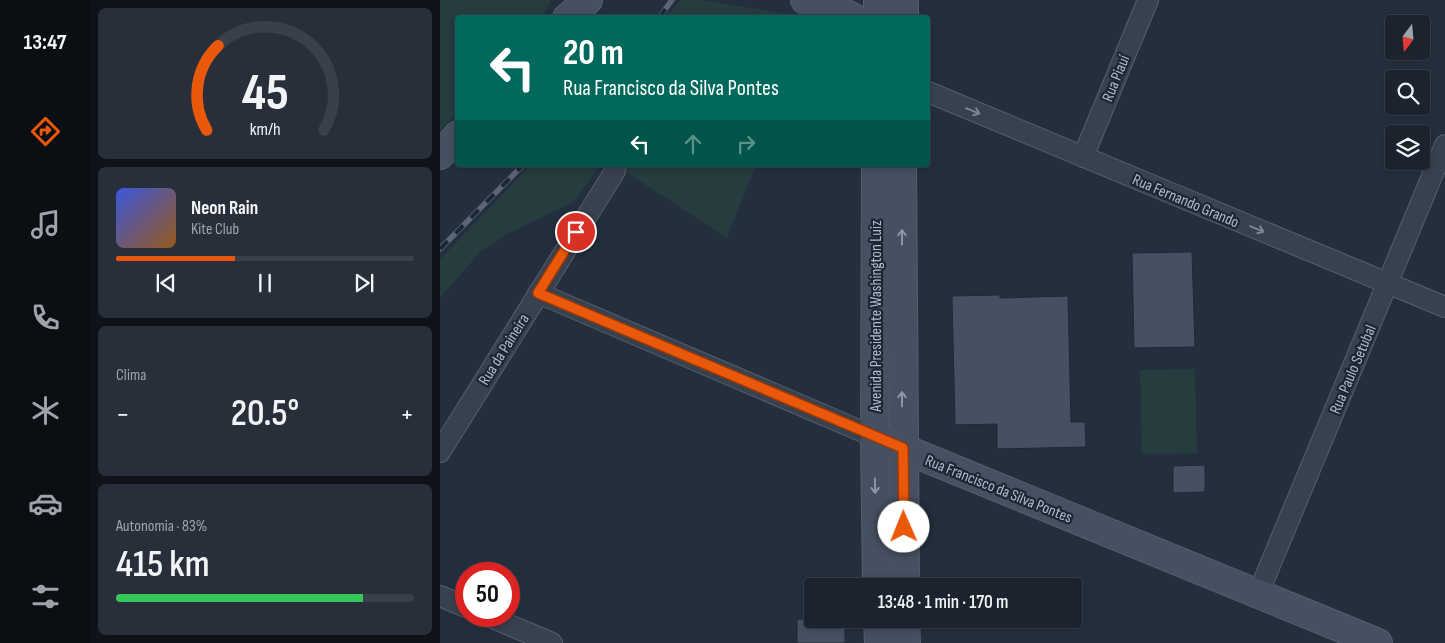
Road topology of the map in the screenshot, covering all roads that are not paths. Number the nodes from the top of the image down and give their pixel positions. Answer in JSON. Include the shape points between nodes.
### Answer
{"nodes":[{"id":1,"x":560,"y":0,"type":"edge"},
{"id":2,"x":588,"y":0,"type":"edge"},
{"id":3,"x":805,"y":0,"type":"edge"},
{"id":4,"x":878,"y":0,"type":"edge"},
{"id":5,"x":904,"y":0,"type":"edge"},
{"id":6,"x":1148,"y":0,"type":"edge"},
{"id":7,"x":558,"y":15,"type":"edge"},
{"id":8,"x":570,"y":15,"type":"edge"},
{"id":9,"x":848,"y":15,"type":"edge"},
{"id":10,"x":878,"y":15,"type":"edge"},
{"id":11,"x":904,"y":15,"type":"edge"},
{"id":12,"x":930,"y":93,"type":"edge"},
{"id":13,"x":455,"y":138,"type":"edge"},
{"id":14,"x":1445,"y":144,"type":"edge"},
{"id":15,"x":440,"y":155,"type":"edge"},
{"id":16,"x":1083,"y":157,"type":"junction"},
{"id":17,"x":876,"y":167,"type":"edge"},
{"id":18,"x":902,"y":167,"type":"edge"},
{"id":19,"x":615,"y":171,"type":"dead end"},
{"id":20,"x":1387,"y":283,"type":"junction"},
{"id":21,"x":538,"y":293,"type":"junction"},
{"id":22,"x":1445,"y":307,"type":"edge"},
{"id":23,"x":874,"y":437,"type":"junction"},
{"id":24,"x":903,"y":448,"type":"junction"},
{"id":25,"x":440,"y":452,"type":"edge"},
{"id":26,"x":878,"y":578,"type":"edge"},
{"id":27,"x":905,"y":578,"type":"edge"},
{"id":28,"x":1258,"y":594,"type":"junction"},
{"id":29,"x":440,"y":596,"type":"edge"},
{"id":30,"x":455,"y":602,"type":"edge"},
{"id":31,"x":514,"y":627,"type":"edge"},
{"id":32,"x":878,"y":628,"type":"edge"},
{"id":33,"x":905,"y":628,"type":"edge"},
{"id":34,"x":552,"y":643,"type":"edge"},
{"id":35,"x":879,"y":643,"type":"edge"},
{"id":36,"x":906,"y":643,"type":"edge"},
{"id":37,"x":1378,"y":643,"type":"edge"}],
"edges":[{"from":1,"to":7,"type":"main road"},
{"from":2,"to":8,"type":"main road"},
{"from":3,"to":9,"type":"main road","via":[[830,6]]},
{"from":4,"to":10,"type":"main road"},
{"from":5,"to":11,"type":"main road"},
{"from":6,"to":16,"type":"street","name":"Rua Piauí"},
{"from":12,"to":16,"type":"street","name":"Rua Fernando Grando","one_way":true},
{"from":13,"to":15,"type":"main road"},
{"from":14,"to":20,"type":"street","name":"Rua Paulo Setubal"},
{"from":16,"to":20,"type":"street","name":"Rua Fernando Grando","one_way":true},
{"from":17,"to":23,"type":"main road","name":"Avenida Presidente Washington Luiz"},
{"from":24,"to":18,"type":"main road","name":"Avenida Presidente Washington Luiz","one_way":true},
{"from":19,"to":21,"type":"street","name":"Rua da Paineira"},
{"from":20,"to":22,"type":"street","name":"Rua Fernando Grando"},
{"from":20,"to":28,"type":"street","name":"Rua Paulo Setubal"},
{"from":21,"to":23,"type":"street","name":"Rua Francisco da Silva Pontes"},
{"from":21,"to":25,"type":"street","name":"Rua da Paineira"},
{"from":23,"to":24,"type":"main road","name":"Rua Francisco da Silva Pontes"},
{"from":23,"to":26,"type":"main road","name":"Avenida Presidente Washington Luiz","one_way":true},
{"from":24,"to":27,"type":"main road","name":"Avenida Presidente Washington Luiz"},
{"from":24,"to":28,"type":"main road","name":"Rua Francisco da Silva Pontes"},
{"from":28,"to":37,"type":"main road","name":"Rua Francisco da Silva Pontes"},
{"from":29,"to":30,"type":"street"},
{"from":31,"to":34,"type":"street"},
{"from":32,"to":35,"type":"main road"},
{"from":33,"to":36,"type":"main road"}]}
